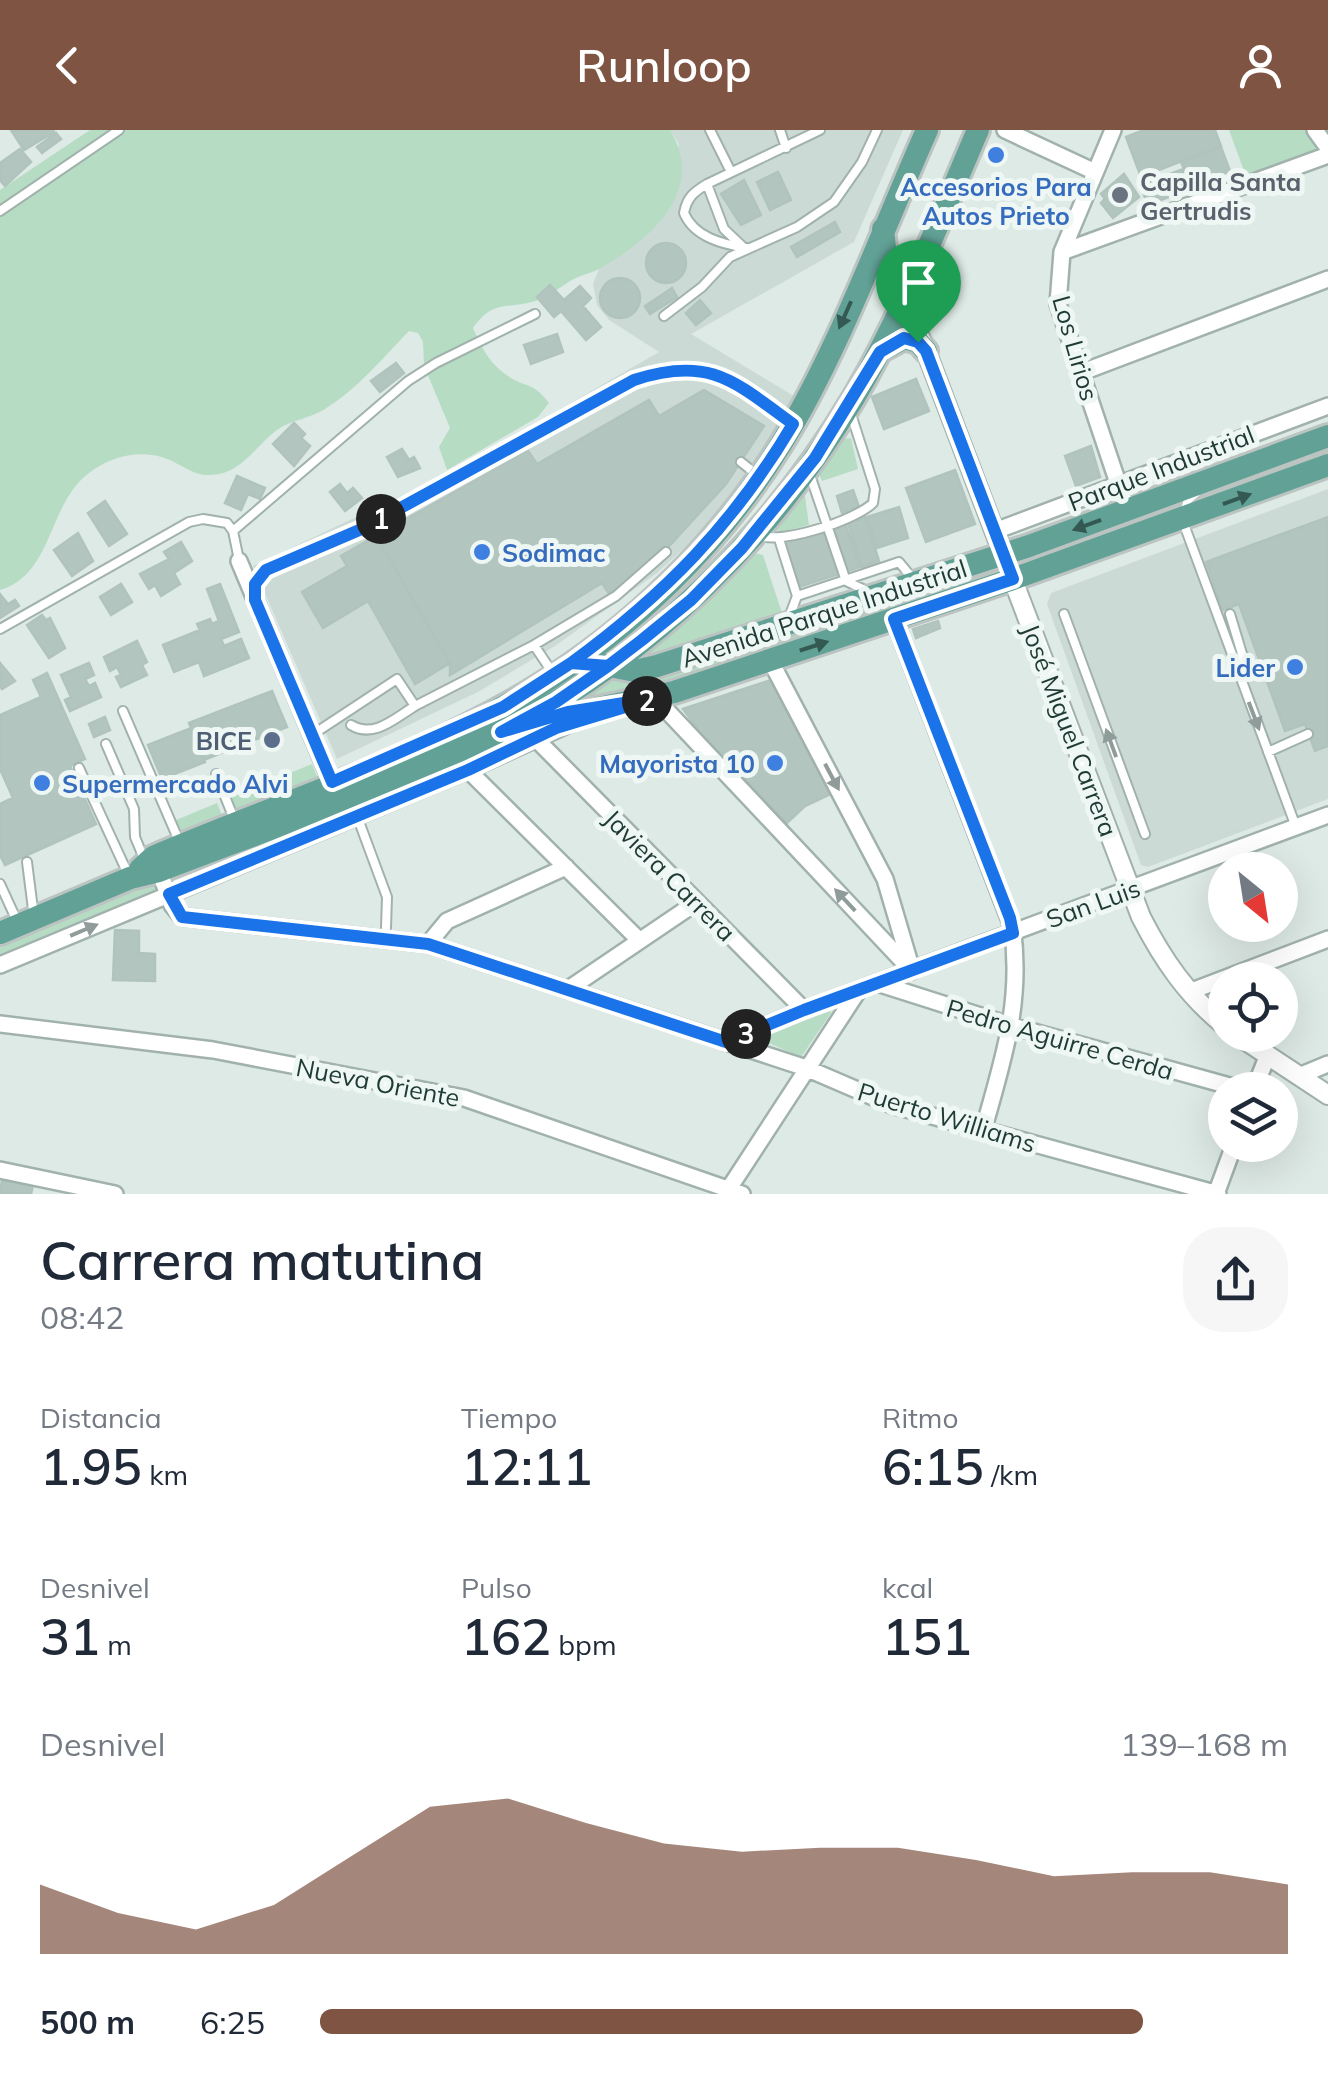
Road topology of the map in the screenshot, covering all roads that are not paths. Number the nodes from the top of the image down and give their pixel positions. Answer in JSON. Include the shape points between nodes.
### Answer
{"nodes":[{"id":1,"x":119,"y":130,"type":"edge"},
{"id":2,"x":710,"y":130,"type":"edge"},
{"id":3,"x":780,"y":130,"type":"edge"},
{"id":4,"x":820,"y":130,"type":"edge"},
{"id":5,"x":877,"y":130,"type":"edge"},
{"id":6,"x":927,"y":130,"type":"edge"},
{"id":7,"x":978,"y":130,"type":"edge"},
{"id":8,"x":1005,"y":130,"type":"edge"},
{"id":9,"x":1112,"y":130,"type":"edge"},
{"id":10,"x":1315,"y":130,"type":"edge"},
{"id":11,"x":786,"y":148,"type":"junction"},
{"id":12,"x":1328,"y":152,"type":"edge"},
{"id":13,"x":1094,"y":170,"type":"junction"},
{"id":14,"x":731,"y":172,"type":"junction"},
{"id":15,"x":707,"y":184,"type":"junction"},
{"id":16,"x":0,"y":211,"type":"edge"},
{"id":17,"x":883,"y":229,"type":"junction"},
{"id":18,"x":746,"y":248,"type":"junction"},
{"id":19,"x":1062,"y":252,"type":"junction"},
{"id":20,"x":1328,"y":279,"type":"edge"},
{"id":21,"x":904,"y":302,"type":"junction"},
{"id":22,"x":536,"y":314,"type":"dead end"},
{"id":23,"x":664,"y":316,"type":"dead end"},
{"id":24,"x":926,"y":351,"type":"junction"},
{"id":25,"x":880,"y":352,"type":"junction"},
{"id":26,"x":1080,"y":373,"type":"junction"},
{"id":27,"x":1328,"y":406,"type":"edge"},
{"id":28,"x":849,"y":407,"type":"junction"},
{"id":29,"x":793,"y":424,"type":"junction"},
{"id":30,"x":1328,"y":436,"type":"edge"},
{"id":31,"x":1328,"y":465,"type":"edge"},
{"id":32,"x":808,"y":468,"type":"junction"},
{"id":33,"x":1212,"y":479,"type":"junction"},
{"id":34,"x":1118,"y":484,"type":"junction"},
{"id":35,"x":1128,"y":510,"type":"junction"},
{"id":36,"x":1182,"y":519,"type":"junction"},
{"id":37,"x":826,"y":525,"type":"junction"},
{"id":38,"x":995,"y":531,"type":"junction"},
{"id":39,"x":233,"y":532,"type":"junction"},
{"id":40,"x":755,"y":534,"type":"junction"},
{"id":41,"x":778,"y":539,"type":"junction"},
{"id":42,"x":666,"y":552,"type":"dead end"},
{"id":43,"x":1004,"y":554,"type":"junction"},
{"id":44,"x":239,"y":561,"type":"joint"},
{"id":45,"x":1013,"y":579,"type":"junction"},
{"id":46,"x":846,"y":581,"type":"junction"},
{"id":47,"x":916,"y":582,"type":"junction"},
{"id":48,"x":797,"y":596,"type":"junction"},
{"id":49,"x":876,"y":596,"type":"junction"},
{"id":50,"x":255,"y":600,"type":"junction"},
{"id":51,"x":1064,"y":614,"type":"dead end"},
{"id":52,"x":1230,"y":614,"type":"dead end"},
{"id":53,"x":894,"y":619,"type":"junction"},
{"id":54,"x":786,"y":625,"type":"junction"},
{"id":55,"x":0,"y":629,"type":"edge"},
{"id":56,"x":762,"y":632,"type":"junction"},
{"id":57,"x":534,"y":646,"type":"junction"},
{"id":58,"x":770,"y":660,"type":"junction"},
{"id":59,"x":608,"y":666,"type":"junction"},
{"id":60,"x":563,"y":670,"type":"junction"},
{"id":61,"x":1240,"y":677,"type":"junction"},
{"id":62,"x":655,"y":698,"type":"junction"},
{"id":63,"x":415,"y":706,"type":"junction"},
{"id":64,"x":123,"y":710,"type":"dead end"},
{"id":65,"x":351,"y":725,"type":"dead end"},
{"id":66,"x":501,"y":732,"type":"junction"},
{"id":67,"x":1308,"y":734,"type":"dead end"},
{"id":68,"x":312,"y":735,"type":"junction"},
{"id":69,"x":536,"y":740,"type":"junction"},
{"id":70,"x":106,"y":744,"type":"dead end"},
{"id":71,"x":1268,"y":752,"type":"junction"},
{"id":72,"x":79,"y":768,"type":"dead end"},
{"id":73,"x":468,"y":770,"type":"junction"},
{"id":74,"x":216,"y":774,"type":"dead end"},
{"id":75,"x":343,"y":800,"type":"junction"},
{"id":76,"x":1328,"y":815,"type":"edge"},
{"id":77,"x":236,"y":823,"type":"junction"},
{"id":78,"x":1296,"y":827,"type":"junction"},
{"id":79,"x":1146,"y":834,"type":"dead end"},
{"id":80,"x":181,"y":846,"type":"junction"},
{"id":81,"x":27,"y":862,"type":"dead end"},
{"id":82,"x":566,"y":867,"type":"junction"},
{"id":83,"x":145,"y":871,"type":"junction"},
{"id":84,"x":0,"y":884,"type":"edge"},
{"id":85,"x":1130,"y":890,"type":"junction"},
{"id":86,"x":169,"y":894,"type":"junction"},
{"id":87,"x":697,"y":902,"type":"junction"},
{"id":88,"x":18,"y":926,"type":"edge"},
{"id":89,"x":386,"y":928,"type":"dead end"},
{"id":90,"x":1013,"y":933,"type":"junction"},
{"id":91,"x":638,"y":938,"type":"junction"},
{"id":92,"x":1328,"y":939,"type":"edge"},
{"id":93,"x":428,"y":944,"type":"junction"},
{"id":94,"x":0,"y":965,"type":"edge"},
{"id":95,"x":912,"y":971,"type":"junction"},
{"id":96,"x":878,"y":984,"type":"junction"},
{"id":97,"x":567,"y":990,"type":"junction"},
{"id":98,"x":858,"y":991,"type":"junction"},
{"id":99,"x":1189,"y":992,"type":"junction"},
{"id":100,"x":804,"y":1010,"type":"junction"},
{"id":101,"x":1208,"y":1010,"type":"edge"},
{"id":102,"x":0,"y":1024,"type":"edge"},
{"id":103,"x":1012,"y":1026,"type":"junction"},
{"id":104,"x":726,"y":1042,"type":"junction"},
{"id":105,"x":1261,"y":1052,"type":"edge"},
{"id":106,"x":1267,"y":1056,"type":"junction"},
{"id":107,"x":1328,"y":1064,"type":"edge"},
{"id":108,"x":806,"y":1068,"type":"junction"},
{"id":109,"x":1261,"y":1072,"type":"edge"},
{"id":110,"x":1299,"y":1076,"type":"junction"},
{"id":111,"x":1208,"y":1080,"type":"edge"},
{"id":112,"x":1328,"y":1095,"type":"edge"},
{"id":113,"x":983,"y":1131,"type":"junction"},
{"id":114,"x":1228,"y":1162,"type":"edge"},
{"id":115,"x":0,"y":1170,"type":"edge"},
{"id":116,"x":736,"y":1191,"type":"edge"},
{"id":117,"x":116,"y":1194,"type":"edge"},
{"id":118,"x":1217,"y":1194,"type":"edge"}],
"edges":[{"from":1,"to":16,"type":"lane"},
{"from":2,"to":14,"type":"lane"},
{"from":3,"to":11,"type":"lane"},
{"from":4,"to":11,"type":"lane"},
{"from":5,"to":18,"type":"lane","via":[[834,202]]},
{"from":6,"to":17,"type":"main road"},
{"from":7,"to":21,"type":"main road"},
{"from":8,"to":13,"type":"street"},
{"from":9,"to":13,"type":"street","name":"Los Lirios"},
{"from":10,"to":12,"type":"street"},
{"from":11,"to":14,"type":"lane"},
{"from":12,"to":19,"type":"street"},
{"from":13,"to":19,"type":"street","name":"Los Lirios"},
{"from":14,"to":15,"type":"lane"},
{"from":15,"to":18,"type":"lane","via":[[724,229]]},
{"from":15,"to":18,"type":"lane","via":[[686,202],[688,222],[718,242]]},
{"from":17,"to":21,"type":"main road"},
{"from":17,"to":29,"type":"main road","one_way":true},
{"from":18,"to":23,"type":"lane"},
{"from":19,"to":26,"type":"street","name":"Los Lirios","via":[[1058,304]]},
{"from":20,"to":26,"type":"street"},
{"from":21,"to":24,"type":"street","name":"José Miguel Carrera"},
{"from":21,"to":25,"type":"main road"},
{"from":22,"to":39,"type":"lane","via":[[408,381]]},
{"from":24,"to":25,"type":"main road","via":[[904,338]]},
{"from":24,"to":38,"type":"street","name":"José Miguel Carrera"},
{"from":25,"to":28,"type":"main road"},
{"from":26,"to":34,"type":"street","name":"Los Lirios"},
{"from":27,"to":34,"type":"street","name":"Parque Industrial"},
{"from":28,"to":32,"type":"main road"},
{"from":28,"to":37,"type":"lane","via":[[876,496],[866,510]]},
{"from":29,"to":50,"type":"lane","via":[[710,372],[660,372],[634,380],[364,528],[266,570],[255,584]]},
{"from":29,"to":60,"type":"main road","via":[[750,469],[706,546],[626,622]]},
{"from":30,"to":33,"type":"main road","name":"Avenida Parque Industrial"},
{"from":36,"to":31,"type":"main road","name":"Avenida Parque Industrial","one_way":true},
{"from":32,"to":37,"type":"lane"},
{"from":32,"to":40,"type":"main road"},
{"from":33,"to":35,"type":"main road","name":"Avenida Parque Industrial"},
{"from":33,"to":36,"type":"lane","via":[[1188,500]]},
{"from":34,"to":35,"type":"street","name":"Los Lirios"},
{"from":34,"to":38,"type":"street","name":"Parque Industrial"},
{"from":35,"to":43,"type":"main road","name":"Avenida Parque Industrial","one_way":true},
{"from":36,"to":45,"type":"main road","name":"Avenida Parque Industrial"},
{"from":36,"to":61,"type":"lane"},
{"from":37,"to":41,"type":"lane"},
{"from":37,"to":46,"type":"lane"},
{"from":38,"to":43,"type":"street","name":"José Miguel Carrera"},
{"from":39,"to":44,"type":"lane"},
{"from":39,"to":55,"type":"lane","via":[[217,520],[189,522]]},
{"from":40,"to":41,"type":"lane"},
{"from":40,"to":59,"type":"main road","via":[[674,614]]},
{"from":41,"to":48,"type":"lane"},
{"from":42,"to":57,"type":"lane","via":[[616,596]]},
{"from":43,"to":45,"type":"street","name":"José Miguel Carrera"},
{"from":43,"to":47,"type":"main road","name":"Avenida Parque Industrial"},
{"from":44,"to":50,"type":"street"},
{"from":45,"to":53,"type":"main road","name":"Avenida Parque Industrial"},
{"from":45,"to":85,"type":"street","name":"José Miguel Carrera"},
{"from":46,"to":47,"type":"lane","via":[[899,562]]},
{"from":46,"to":48,"type":"lane"},
{"from":46,"to":49,"type":"lane"},
{"from":47,"to":49,"type":"main road","name":"Avenida Parque Industrial"},
{"from":48,"to":54,"type":"lane"},
{"from":49,"to":54,"type":"main road","name":"Avenida Parque Industrial"},
{"from":50,"to":68,"type":"street"},
{"from":79,"to":51,"type":"lane","one_way":true},
{"from":52,"to":61,"type":"lane","via":[[1242,648]]},
{"from":58,"to":53,"type":"main road","name":"Avenida Parque Industrial","one_way":true},
{"from":53,"to":90,"type":"street"},
{"from":54,"to":56,"type":"main road","name":"Avenida Parque Industrial"},
{"from":56,"to":58,"type":"main road","via":[[758,648]]},
{"from":56,"to":59,"type":"main road","name":"Avenida Parque Industrial","via":[[642,670]]},
{"from":57,"to":60,"type":"lane"},
{"from":57,"to":63,"type":"lane"},
{"from":58,"to":62,"type":"main road","name":"Avenida Parque Industrial"},
{"from":58,"to":95,"type":"street","one_way":true,"via":[[886,879]]},
{"from":59,"to":60,"type":"main road","name":"Avenida Parque Industrial"},
{"from":59,"to":66,"type":"main road"},
{"from":60,"to":75,"type":"main road"},
{"from":61,"to":71,"type":"lane","one_way":true},
{"from":62,"to":66,"type":"main road","name":"Avenida Parque Industrial","via":[[568,712]]},
{"from":62,"to":69,"type":"street"},
{"from":95,"to":62,"type":"street","one_way":true},
{"from":63,"to":65,"type":"lane","via":[[378,729]]},
{"from":63,"to":68,"type":"lane","via":[[397,679]]},
{"from":64,"to":80,"type":"lane"},
{"from":66,"to":75,"type":"main road"},
{"from":67,"to":71,"type":"lane"},
{"from":68,"to":75,"type":"street"},
{"from":69,"to":73,"type":"street"},
{"from":69,"to":87,"type":"street","name":"Javiera Carrera"},
{"from":70,"to":83,"type":"lane","via":[[134,809]]},
{"from":71,"to":78,"type":"lane"},
{"from":72,"to":83,"type":"lane"},
{"from":73,"to":75,"type":"street"},
{"from":73,"to":82,"type":"street"},
{"from":74,"to":77,"type":"lane"},
{"from":75,"to":77,"type":"main road"},
{"from":75,"to":83,"type":"main road"},
{"from":75,"to":86,"type":"street"},
{"from":75,"to":89,"type":"lane","via":[[386,897]]},
{"from":76,"to":78,"type":"street","name":"San Luis"},
{"from":77,"to":80,"type":"main road"},
{"from":78,"to":85,"type":"street","name":"San Luis"},
{"from":80,"to":83,"type":"main road"},
{"from":81,"to":88,"type":"lane"},
{"from":82,"to":91,"type":"street"},
{"from":82,"to":93,"type":"street","via":[[447,921]]},
{"from":83,"to":86,"type":"street"},
{"from":83,"to":88,"type":"main road"},
{"from":84,"to":88,"type":"lane"},
{"from":85,"to":90,"type":"street","name":"San Luis"},
{"from":85,"to":99,"type":"street","name":"José Miguel Carrera"},
{"from":86,"to":93,"type":"street","name":"Puerto Williams","via":[[182,917],[199,921]]},
{"from":94,"to":86,"type":"street","one_way":true},
{"from":87,"to":91,"type":"street"},
{"from":87,"to":100,"type":"street","name":"Javiera Carrera"},
{"from":90,"to":95,"type":"street","name":"San Luis"},
{"from":90,"to":103,"type":"street"},
{"from":91,"to":97,"type":"street"},
{"from":92,"to":99,"type":"street"},
{"from":93,"to":97,"type":"street","name":"Puerto Williams"},
{"from":95,"to":96,"type":"street","name":"San Luis"},
{"from":96,"to":98,"type":"street","name":"San Luis"},
{"from":96,"to":103,"type":"street","name":"Pedro Aguirre Cerda"},
{"from":97,"to":104,"type":"street","name":"Puerto Williams"},
{"from":98,"to":100,"type":"street","name":"San Luis"},
{"from":98,"to":108,"type":"street"},
{"from":99,"to":101,"type":"street","name":"José Miguel Carrera"},
{"from":100,"to":104,"type":"street","name":"San Luis"},
{"from":102,"to":116,"type":"street","name":"Nueva Oriente","via":[[213,1050],[464,1098]]},
{"from":103,"to":111,"type":"street","name":"Pedro Aguirre Cerda"},
{"from":103,"to":113,"type":"street"},
{"from":104,"to":108,"type":"street","name":"Puerto Williams"},
{"from":105,"to":106,"type":"street"},
{"from":106,"to":109,"type":"street"},
{"from":106,"to":110,"type":"street"},
{"from":107,"to":110,"type":"street"},
{"from":108,"to":113,"type":"street","name":"Puerto Williams","via":[[892,1105]]},
{"from":108,"to":116,"type":"street"},
{"from":110,"to":112,"type":"street"},
{"from":113,"to":118,"type":"street","name":"Puerto Williams"},
{"from":114,"to":118,"type":"street"},
{"from":115,"to":117,"type":"street"}]}
